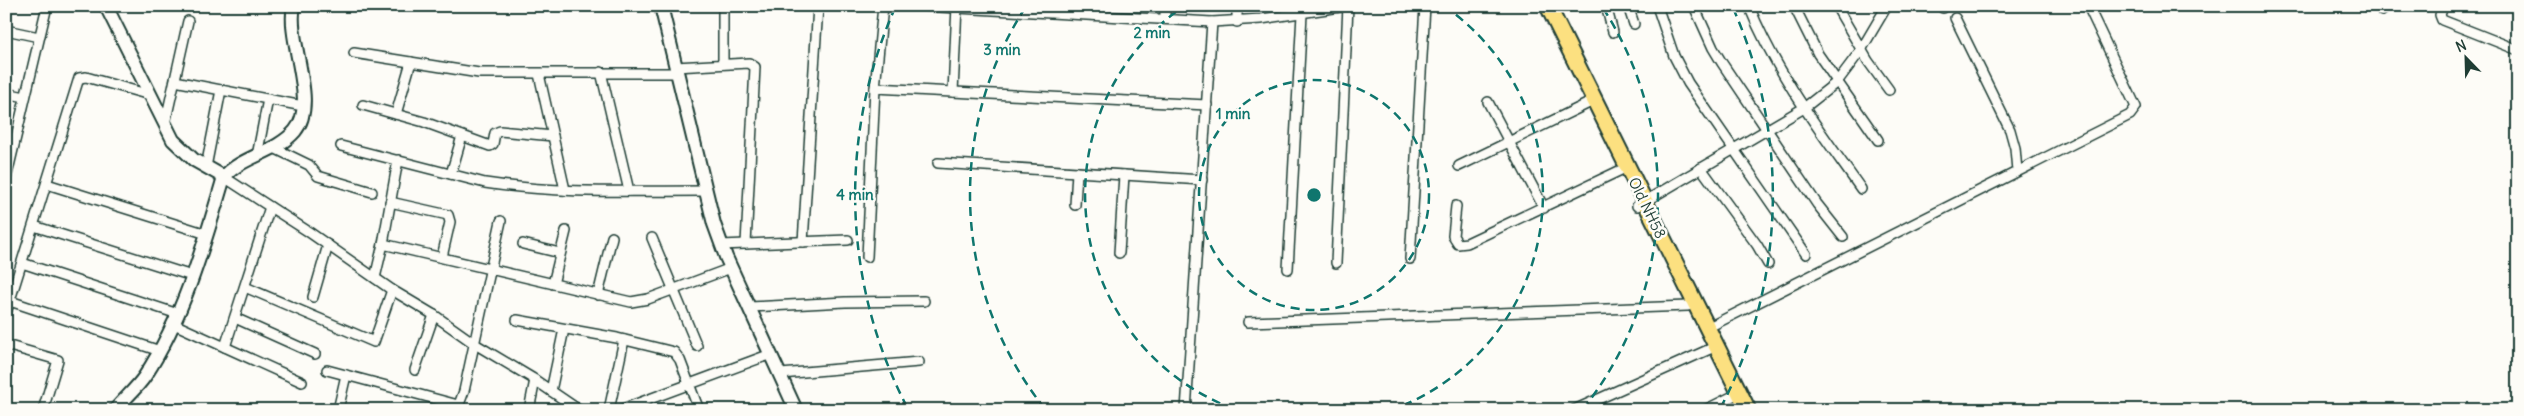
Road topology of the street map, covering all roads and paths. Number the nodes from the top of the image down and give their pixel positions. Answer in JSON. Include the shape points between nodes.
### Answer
{"nodes":[{"id":1,"x":47,"y":6,"type":"edge"},
{"id":2,"x":106,"y":6,"type":"edge"},
{"id":3,"x":294,"y":6,"type":"edge"},
{"id":4,"x":662,"y":6,"type":"edge"},
{"id":5,"x":723,"y":6,"type":"edge"},
{"id":6,"x":818,"y":6,"type":"edge"},
{"id":7,"x":883,"y":6,"type":"edge"},
{"id":8,"x":922,"y":6,"type":"edge"},
{"id":9,"x":1165,"y":6,"type":"edge"},
{"id":10,"x":1237,"y":6,"type":"edge"},
{"id":11,"x":1425,"y":6,"type":"edge"},
{"id":12,"x":1540,"y":6,"type":"edge"},
{"id":13,"x":1548,"y":6,"type":"edge"},
{"id":14,"x":1606,"y":6,"type":"edge"},
{"id":15,"x":1628,"y":6,"type":"edge"},
{"id":16,"x":1656,"y":6,"type":"edge"},
{"id":17,"x":1694,"y":6,"type":"edge"},
{"id":18,"x":1750,"y":6,"type":"edge"},
{"id":19,"x":1794,"y":6,"type":"edge"},
{"id":20,"x":1836,"y":6,"type":"edge"},
{"id":21,"x":1887,"y":6,"type":"edge"},
{"id":22,"x":2088,"y":6,"type":"edge"},
{"id":23,"x":2443,"y":6,"type":"edge"},
{"id":24,"x":2514,"y":6,"type":"edge"},
{"id":25,"x":957,"y":7,"type":"edge"},
{"id":26,"x":1342,"y":7,"type":"edge"},
{"id":27,"x":2518,"y":8,"type":"edge"},
{"id":28,"x":1004,"y":9,"type":"edge"},
{"id":29,"x":1085,"y":11,"type":"edge"},
{"id":30,"x":1290,"y":11,"type":"edge"},
{"id":31,"x":1302,"y":14,"type":"junction"},
{"id":32,"x":1955,"y":18,"type":"dead end"},
{"id":33,"x":1165,"y":19,"type":"junction"},
{"id":34,"x":188,"y":21,"type":"dead end"},
{"id":35,"x":1212,"y":22,"type":"junction"},
{"id":36,"x":1237,"y":22,"type":"junction"},
{"id":37,"x":1634,"y":24,"type":"dead end"},
{"id":38,"x":6,"y":30,"type":"edge"},
{"id":39,"x":1613,"y":32,"type":"dead end"},
{"id":40,"x":39,"y":37,"type":"junction"},
{"id":41,"x":1862,"y":50,"type":"junction"},
{"id":42,"x":2518,"y":50,"type":"edge"},
{"id":43,"x":354,"y":53,"type":"dead end"},
{"id":44,"x":411,"y":62,"type":"junction"},
{"id":45,"x":723,"y":64,"type":"junction"},
{"id":46,"x":676,"y":70,"type":"junction"},
{"id":47,"x":601,"y":72,"type":"junction"},
{"id":48,"x":538,"y":74,"type":"junction"},
{"id":49,"x":175,"y":81,"type":"junction"},
{"id":50,"x":1838,"y":82,"type":"junction"},
{"id":51,"x":875,"y":88,"type":"junction"},
{"id":52,"x":221,"y":90,"type":"junction"},
{"id":53,"x":1889,"y":90,"type":"dead end"},
{"id":54,"x":953,"y":92,"type":"junction"},
{"id":55,"x":6,"y":93,"type":"edge"},
{"id":56,"x":150,"y":95,"type":"junction"},
{"id":57,"x":25,"y":97,"type":"junction"},
{"id":58,"x":268,"y":99,"type":"junction"},
{"id":59,"x":1488,"y":102,"type":"dead end"},
{"id":60,"x":1587,"y":104,"type":"junction"},
{"id":61,"x":1207,"y":105,"type":"junction"},
{"id":62,"x":303,"y":106,"type":"junction"},
{"id":63,"x":363,"y":106,"type":"dead end"},
{"id":64,"x":1804,"y":108,"type":"junction"},
{"id":65,"x":396,"y":114,"type":"junction"},
{"id":66,"x":165,"y":124,"type":"junction"},
{"id":67,"x":1767,"y":129,"type":"junction"},
{"id":68,"x":462,"y":136,"type":"junction"},
{"id":69,"x":553,"y":136,"type":"junction"},
{"id":70,"x":1878,"y":140,"type":"dead end"},
{"id":71,"x":1509,"y":142,"type":"junction"},
{"id":72,"x":342,"y":146,"type":"dead end"},
{"id":73,"x":272,"y":147,"type":"junction"},
{"id":74,"x":1733,"y":149,"type":"junction"},
{"id":75,"x":257,"y":156,"type":"junction"},
{"id":76,"x":398,"y":160,"type":"junction"},
{"id":77,"x":938,"y":163,"type":"dead end"},
{"id":78,"x":1459,"y":166,"type":"dead end"},
{"id":79,"x":206,"y":167,"type":"junction"},
{"id":80,"x":1701,"y":168,"type":"junction"},
{"id":81,"x":1621,"y":170,"type":"junction"},
{"id":82,"x":2017,"y":171,"type":"junction"},
{"id":83,"x":1077,"y":172,"type":"junction"},
{"id":84,"x":451,"y":174,"type":"junction"},
{"id":85,"x":1124,"y":175,"type":"junction"},
{"id":86,"x":224,"y":178,"type":"junction"},
{"id":87,"x":6,"y":179,"type":"edge"},
{"id":88,"x":1202,"y":180,"type":"junction"},
{"id":89,"x":46,"y":184,"type":"junction"},
{"id":90,"x":1861,"y":189,"type":"dead end"},
{"id":91,"x":566,"y":190,"type":"junction"},
{"id":92,"x":629,"y":191,"type":"junction"},
{"id":93,"x":705,"y":191,"type":"junction"},
{"id":94,"x":372,"y":192,"type":"dead end"},
{"id":95,"x":390,"y":202,"type":"junction"},
{"id":96,"x":1640,"y":204,"type":"junction"},
{"id":97,"x":1075,"y":205,"type":"dead end"},
{"id":98,"x":1456,"y":206,"type":"dead end"},
{"id":99,"x":270,"y":207,"type":"junction"},
{"id":100,"x":1544,"y":208,"type":"junction"},
{"id":101,"x":501,"y":221,"type":"dead end"},
{"id":102,"x":34,"y":226,"type":"junction"},
{"id":103,"x":566,"y":231,"type":"dead end"},
{"id":104,"x":206,"y":234,"type":"junction"},
{"id":105,"x":612,"y":237,"type":"dead end"},
{"id":106,"x":1843,"y":237,"type":"dead end"},
{"id":107,"x":652,"y":238,"type":"dead end"},
{"id":108,"x":848,"y":240,"type":"dead end"},
{"id":109,"x":803,"y":242,"type":"junction"},
{"id":110,"x":383,"y":244,"type":"junction"},
{"id":111,"x":523,"y":244,"type":"dead end"},
{"id":112,"x":746,"y":244,"type":"junction"},
{"id":113,"x":328,"y":245,"type":"junction"},
{"id":114,"x":721,"y":245,"type":"junction"},
{"id":115,"x":560,"y":253,"type":"junction"},
{"id":116,"x":1119,"y":253,"type":"dead end"},
{"id":117,"x":1806,"y":254,"type":"dead end"},
{"id":118,"x":442,"y":256,"type":"junction"},
{"id":119,"x":867,"y":257,"type":"dead end"},
{"id":120,"x":1410,"y":259,"type":"dead end"},
{"id":121,"x":22,"y":263,"type":"junction"},
{"id":122,"x":1336,"y":263,"type":"dead end"},
{"id":123,"x":1768,"y":264,"type":"dead end"},
{"id":124,"x":490,"y":267,"type":"junction"},
{"id":125,"x":731,"y":268,"type":"junction"},
{"id":126,"x":1288,"y":269,"type":"dead end"},
{"id":127,"x":192,"y":276,"type":"junction"},
{"id":128,"x":374,"y":278,"type":"junction"},
{"id":129,"x":553,"y":284,"type":"junction"},
{"id":130,"x":10,"y":286,"type":"edge"},
{"id":131,"x":245,"y":287,"type":"junction"},
{"id":132,"x":673,"y":289,"type":"junction"},
{"id":133,"x":392,"y":290,"type":"junction"},
{"id":134,"x":598,"y":295,"type":"junction"},
{"id":135,"x":312,"y":297,"type":"dead end"},
{"id":136,"x":10,"y":301,"type":"junction"},
{"id":137,"x":924,"y":301,"type":"dead end"},
{"id":138,"x":1688,"y":306,"type":"junction"},
{"id":139,"x":750,"y":307,"type":"junction"},
{"id":140,"x":6,"y":313,"type":"edge"},
{"id":141,"x":434,"y":315,"type":"junction"},
{"id":142,"x":235,"y":318,"type":"junction"},
{"id":143,"x":176,"y":319,"type":"junction"},
{"id":144,"x":517,"y":320,"type":"dead end"},
{"id":145,"x":1248,"y":322,"type":"dead end"},
{"id":146,"x":1707,"y":328,"type":"junction"},
{"id":147,"x":564,"y":329,"type":"junction"},
{"id":148,"x":624,"y":340,"type":"junction"},
{"id":149,"x":474,"y":344,"type":"junction"},
{"id":150,"x":6,"y":345,"type":"edge"},
{"id":151,"x":697,"y":346,"type":"dead end"},
{"id":152,"x":225,"y":347,"type":"junction"},
{"id":153,"x":1710,"y":349,"type":"junction"},
{"id":154,"x":160,"y":351,"type":"junction"},
{"id":155,"x":315,"y":354,"type":"dead end"},
{"id":156,"x":771,"y":354,"type":"junction"},
{"id":157,"x":919,"y":362,"type":"dead end"},
{"id":158,"x":327,"y":370,"type":"dead end"},
{"id":159,"x":414,"y":370,"type":"dead end"},
{"id":160,"x":780,"y":374,"type":"junction"},
{"id":161,"x":346,"y":375,"type":"junction"},
{"id":162,"x":535,"y":380,"type":"junction"},
{"id":163,"x":302,"y":382,"type":"dead end"},
{"id":164,"x":691,"y":384,"type":"junction"},
{"id":165,"x":551,"y":391,"type":"junction"},
{"id":166,"x":1733,"y":396,"type":"junction"},
{"id":167,"x":458,"y":407,"type":"edge"},
{"id":168,"x":43,"y":410,"type":"edge"},
{"id":169,"x":115,"y":410,"type":"edge"},
{"id":170,"x":338,"y":410,"type":"edge"},
{"id":171,"x":529,"y":410,"type":"edge"},
{"id":172,"x":579,"y":410,"type":"edge"},
{"id":173,"x":609,"y":410,"type":"edge"},
{"id":174,"x":620,"y":410,"type":"edge"},
{"id":175,"x":700,"y":410,"type":"edge"},
{"id":176,"x":796,"y":410,"type":"edge"},
{"id":177,"x":1186,"y":410,"type":"edge"},
{"id":178,"x":1574,"y":410,"type":"edge"},
{"id":179,"x":1704,"y":410,"type":"edge"},
{"id":180,"x":1740,"y":410,"type":"edge"},
{"id":181,"x":1748,"y":410,"type":"edge"}],
"edges":[{"from":1,"to":40,"type":"street"},
{"from":2,"to":56,"type":"street"},
{"from":3,"to":62,"type":"street","via":[[292,20],[300,62]]},
{"from":4,"to":46,"type":"street"},
{"from":5,"to":45,"type":"street"},
{"from":6,"to":109,"type":"street"},
{"from":7,"to":51,"type":"street"},
{"from":8,"to":25,"type":"street"},
{"from":9,"to":33,"type":"street"},
{"from":10,"to":36,"type":"street"},
{"from":11,"to":120,"type":"street"},
{"from":12,"to":60,"type":"main road","name":"Old NH58"},
{"from":13,"to":96,"type":"main road","name":"Old NH58"},
{"from":14,"to":39,"type":"street"},
{"from":15,"to":37,"type":"street"},
{"from":16,"to":74,"type":"street","via":[[1674,56],[1688,83]]},
{"from":17,"to":67,"type":"street","via":[[1713,48]]},
{"from":18,"to":64,"type":"street","via":[[1764,40]]},
{"from":19,"to":50,"type":"street","via":[[1818,54]]},
{"from":20,"to":41,"type":"street"},
{"from":21,"to":41,"type":"street"},
{"from":22,"to":82,"type":"street","via":[[2134,103],[2134,111]]},
{"from":23,"to":42,"type":"street","via":[[2442,20]]},
{"from":24,"to":27,"type":"street"},
{"from":25,"to":28,"type":"street"},
{"from":25,"to":54,"type":"street"},
{"from":26,"to":31,"type":"street"},
{"from":26,"to":122,"type":"street"},
{"from":28,"to":29,"type":"street"},
{"from":29,"to":33,"type":"street"},
{"from":30,"to":31,"type":"street"},
{"from":30,"to":36,"type":"street"},
{"from":31,"to":126,"type":"street"},
{"from":32,"to":82,"type":"street","via":[[2010,130]]},
{"from":33,"to":35,"type":"street"},
{"from":34,"to":49,"type":"street"},
{"from":35,"to":36,"type":"street"},
{"from":35,"to":61,"type":"street"},
{"from":38,"to":40,"type":"street"},
{"from":40,"to":57,"type":"street"},
{"from":41,"to":50,"type":"street"},
{"from":41,"to":53,"type":"street"},
{"from":43,"to":44,"type":"street"},
{"from":44,"to":48,"type":"street","via":[[479,73]]},
{"from":44,"to":65,"type":"street"},
{"from":45,"to":46,"type":"street"},
{"from":45,"to":112,"type":"street","via":[[749,63],[756,70]]},
{"from":46,"to":47,"type":"street"},
{"from":46,"to":93,"type":"street"},
{"from":47,"to":48,"type":"street"},
{"from":47,"to":92,"type":"street"},
{"from":48,"to":69,"type":"street"},
{"from":49,"to":52,"type":"street"},
{"from":49,"to":66,"type":"street"},
{"from":50,"to":64,"type":"street"},
{"from":50,"to":70,"type":"street"},
{"from":51,"to":54,"type":"street"},
{"from":51,"to":119,"type":"street"},
{"from":52,"to":58,"type":"street"},
{"from":52,"to":79,"type":"street"},
{"from":54,"to":61,"type":"street"},
{"from":55,"to":57,"type":"street"},
{"from":56,"to":66,"type":"street"},
{"from":56,"to":89,"type":"street","via":[[86,77],[79,78]]},
{"from":57,"to":87,"type":"street"},
{"from":58,"to":62,"type":"street"},
{"from":58,"to":75,"type":"street"},
{"from":59,"to":71,"type":"street"},
{"from":60,"to":71,"type":"street"},
{"from":60,"to":81,"type":"main road","name":"Old NH58"},
{"from":61,"to":88,"type":"street"},
{"from":62,"to":73,"type":"street","via":[[295,131]]},
{"from":63,"to":65,"type":"street"},
{"from":64,"to":67,"type":"street"},
{"from":64,"to":90,"type":"street"},
{"from":65,"to":68,"type":"street"},
{"from":66,"to":79,"type":"street","via":[[182,151]]},
{"from":67,"to":74,"type":"street"},
{"from":67,"to":106,"type":"street"},
{"from":68,"to":69,"type":"street","via":[[490,146],[495,133],[500,131]]},
{"from":68,"to":84,"type":"street"},
{"from":69,"to":91,"type":"street"},
{"from":71,"to":78,"type":"street"},
{"from":71,"to":100,"type":"street"},
{"from":72,"to":76,"type":"street"},
{"from":73,"to":75,"type":"street"},
{"from":73,"to":94,"type":"street","via":[[309,165],[318,176]]},
{"from":74,"to":80,"type":"street"},
{"from":74,"to":117,"type":"street"},
{"from":75,"to":86,"type":"street","via":[[234,168]]},
{"from":76,"to":84,"type":"street"},
{"from":76,"to":95,"type":"street"},
{"from":77,"to":83,"type":"street"},
{"from":79,"to":86,"type":"street"},
{"from":80,"to":96,"type":"street"},
{"from":80,"to":123,"type":"street"},
{"from":81,"to":96,"type":"main road","name":"Old NH58"},
{"from":81,"to":100,"type":"street"},
{"from":82,"to":146,"type":"street"},
{"from":83,"to":85,"type":"street"},
{"from":83,"to":97,"type":"street"},
{"from":84,"to":91,"type":"street","via":[[508,186]]},
{"from":85,"to":88,"type":"street"},
{"from":85,"to":116,"type":"street"},
{"from":86,"to":99,"type":"street"},
{"from":86,"to":104,"type":"street"},
{"from":88,"to":177,"type":"street"},
{"from":89,"to":102,"type":"street"},
{"from":89,"to":104,"type":"street"},
{"from":91,"to":92,"type":"street"},
{"from":92,"to":93,"type":"street"},
{"from":93,"to":114,"type":"street"},
{"from":95,"to":110,"type":"street"},
{"from":95,"to":118,"type":"street","via":[[448,215],[450,222]]},
{"from":96,"to":138,"type":"main road","name":"Old NH58"},
{"from":96,"to":146,"type":"main road","name":"Old NH58"},
{"from":98,"to":100,"type":"street","via":[[1453,236],[1458,244]]},
{"from":99,"to":113,"type":"street"},
{"from":99,"to":131,"type":"street"},
{"from":101,"to":124,"type":"street"},
{"from":102,"to":121,"type":"street"},
{"from":102,"to":127,"type":"street"},
{"from":103,"to":115,"type":"street"},
{"from":104,"to":127,"type":"street"},
{"from":105,"to":134,"type":"street"},
{"from":107,"to":132,"type":"street"},
{"from":108,"to":109,"type":"street"},
{"from":109,"to":112,"type":"street"},
{"from":110,"to":118,"type":"street"},
{"from":110,"to":128,"type":"street"},
{"from":111,"to":115,"type":"street"},
{"from":112,"to":114,"type":"street"},
{"from":113,"to":128,"type":"street"},
{"from":113,"to":135,"type":"street"},
{"from":114,"to":125,"type":"street"},
{"from":115,"to":129,"type":"street"},
{"from":118,"to":124,"type":"street"},
{"from":121,"to":130,"type":"street"},
{"from":121,"to":143,"type":"street"},
{"from":124,"to":129,"type":"street"},
{"from":124,"to":149,"type":"street"},
{"from":125,"to":132,"type":"street"},
{"from":125,"to":139,"type":"street"},
{"from":127,"to":143,"type":"street"},
{"from":128,"to":133,"type":"street"},
{"from":129,"to":134,"type":"street"},
{"from":130,"to":136,"type":"street"},
{"from":131,"to":133,"type":"street","via":[[374,342]]},
{"from":131,"to":142,"type":"street"},
{"from":132,"to":134,"type":"street","via":[[639,301]]},
{"from":132,"to":151,"type":"street"},
{"from":133,"to":141,"type":"street"},
{"from":136,"to":140,"type":"street"},
{"from":136,"to":154,"type":"street"},
{"from":137,"to":139,"type":"street"},
{"from":138,"to":145,"type":"street"},
{"from":138,"to":153,"type":"main road","name":"Old NH58"},
{"from":139,"to":156,"type":"street"},
{"from":141,"to":149,"type":"street"},
{"from":141,"to":159,"type":"street"},
{"from":142,"to":152,"type":"street"},
{"from":142,"to":155,"type":"street"},
{"from":143,"to":152,"type":"street"},
{"from":143,"to":154,"type":"street"},
{"from":144,"to":147,"type":"street"},
{"from":146,"to":181,"type":"main road","name":"Old NH58"},
{"from":147,"to":148,"type":"street"},
{"from":147,"to":165,"type":"street"},
{"from":148,"to":164,"type":"street","via":[[674,352]]},
{"from":148,"to":173,"type":"street"},
{"from":149,"to":162,"type":"street"},
{"from":149,"to":167,"type":"street"},
{"from":150,"to":168,"type":"street","via":[[58,360]]},
{"from":152,"to":163,"type":"street"},
{"from":153,"to":166,"type":"main road","name":"Old NH58"},
{"from":153,"to":178,"type":"street"},
{"from":154,"to":169,"type":"street","via":[[144,378]]},
{"from":156,"to":160,"type":"street"},
{"from":156,"to":164,"type":"street"},
{"from":157,"to":160,"type":"street"},
{"from":158,"to":161,"type":"street"},
{"from":160,"to":176,"type":"street"},
{"from":161,"to":167,"type":"street"},
{"from":161,"to":170,"type":"street"},
{"from":162,"to":165,"type":"street"},
{"from":162,"to":171,"type":"street"},
{"from":164,"to":174,"type":"street"},
{"from":164,"to":175,"type":"street"},
{"from":165,"to":172,"type":"street"},
{"from":166,"to":179,"type":"street"},
{"from":166,"to":180,"type":"main road","name":"Old NH58"}]}
